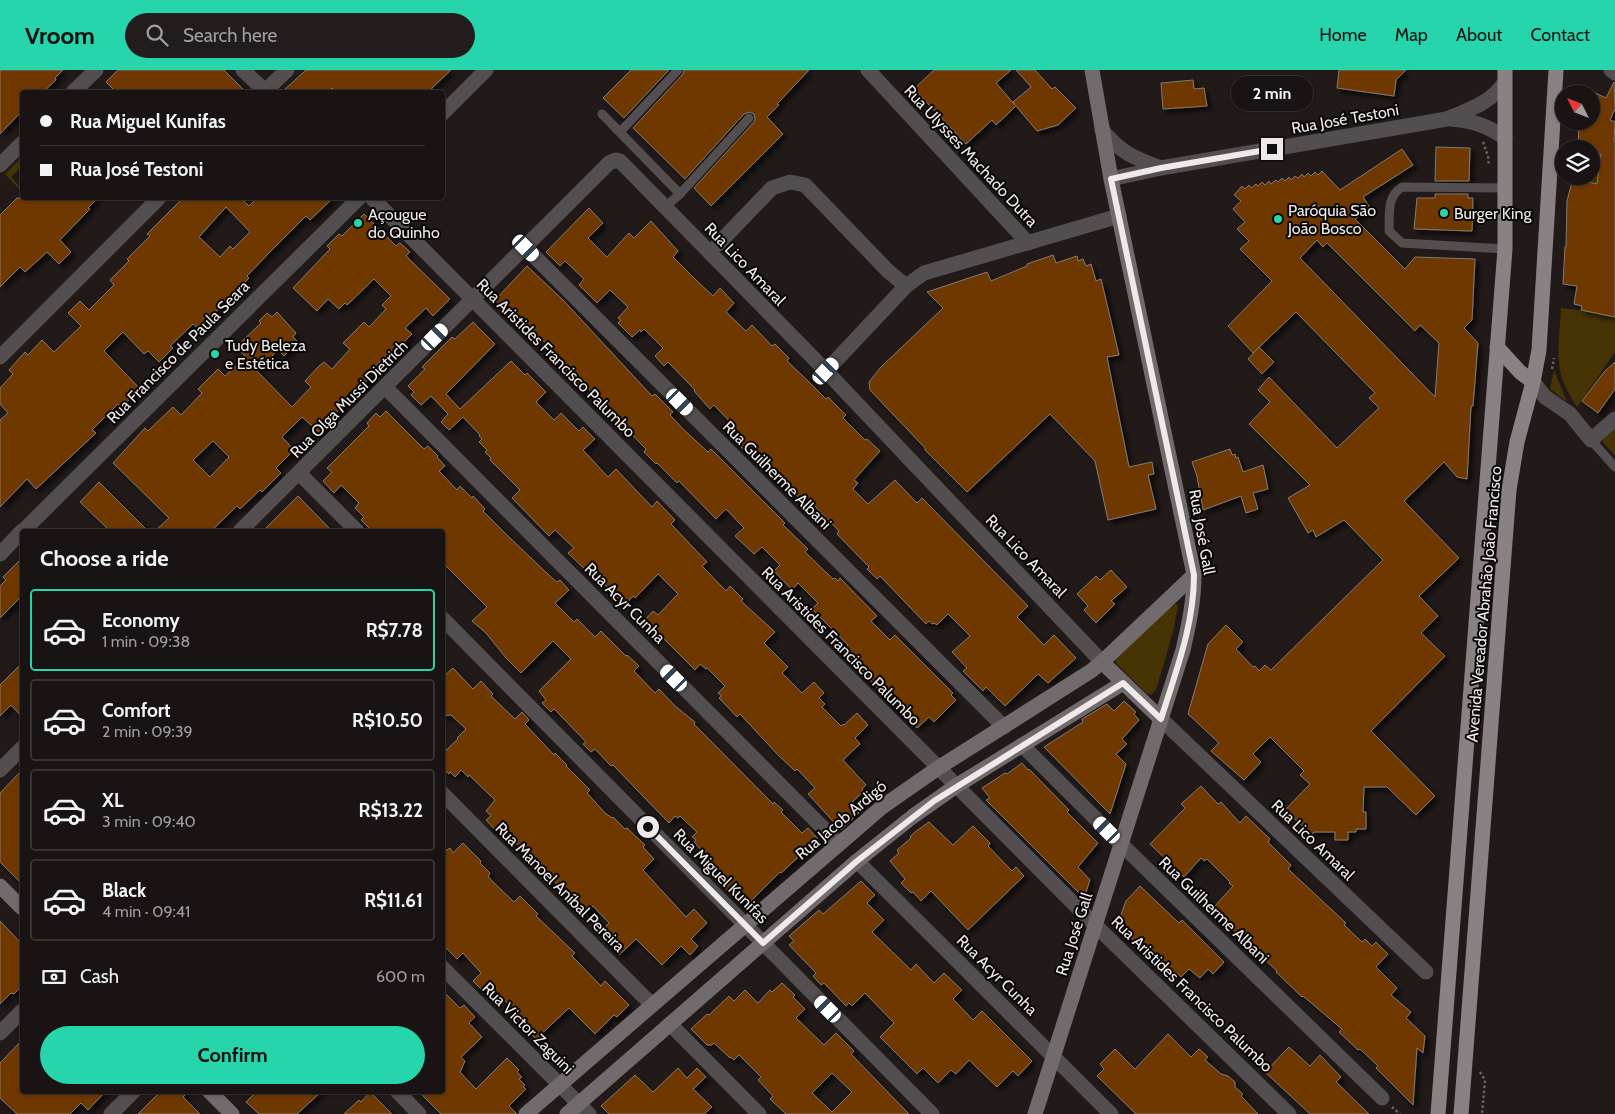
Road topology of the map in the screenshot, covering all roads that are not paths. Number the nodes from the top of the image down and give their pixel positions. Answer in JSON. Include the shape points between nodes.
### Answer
{"nodes":[{"id":1,"x":96,"y":70,"type":"edge"},
{"id":2,"x":243,"y":70,"type":"edge"},
{"id":3,"x":287,"y":70,"type":"edge"},
{"id":4,"x":486,"y":70,"type":"edge"},
{"id":5,"x":678,"y":70,"type":"edge"},
{"id":6,"x":868,"y":70,"type":"edge"},
{"id":7,"x":1092,"y":70,"type":"edge"},
{"id":8,"x":1556,"y":70,"type":"edge"},
{"id":9,"x":1611,"y":70,"type":"edge"},
{"id":10,"x":1615,"y":73,"type":"edge"},
{"id":11,"x":1504,"y":76,"type":"edge"},
{"id":12,"x":75,"y":90,"type":"edge"},
{"id":13,"x":263,"y":90,"type":"edge"},
{"id":14,"x":267,"y":90,"type":"edge"},
{"id":15,"x":445,"y":111,"type":"edge"},
{"id":16,"x":602,"y":114,"type":"dead end"},
{"id":17,"x":749,"y":118,"type":"dead end"},
{"id":18,"x":1447,"y":119,"type":"junction"},
{"id":19,"x":1102,"y":130,"type":"junction"},
{"id":20,"x":620,"y":132,"type":"junction"},
{"id":21,"x":1505,"y":138,"type":"junction"},
{"id":22,"x":20,"y":145,"type":"edge"},
{"id":23,"x":609,"y":163,"type":"joint"},
{"id":24,"x":0,"y":165,"type":"edge"},
{"id":25,"x":1161,"y":168,"type":"junction"},
{"id":26,"x":1111,"y":179,"type":"junction"},
{"id":27,"x":1506,"y":188,"type":"junction"},
{"id":28,"x":680,"y":194,"type":"junction"},
{"id":29,"x":157,"y":200,"type":"edge"},
{"id":30,"x":357,"y":200,"type":"edge"},
{"id":31,"x":374,"y":200,"type":"edge"},
{"id":32,"x":665,"y":206,"type":"junction"},
{"id":33,"x":1119,"y":216,"type":"junction"},
{"id":34,"x":1028,"y":243,"type":"junction"},
{"id":35,"x":718,"y":244,"type":"dead end"},
{"id":36,"x":526,"y":248,"type":"junction"},
{"id":37,"x":1505,"y":250,"type":"junction"},
{"id":38,"x":906,"y":286,"type":"junction"},
{"id":39,"x":472,"y":300,"type":"junction"},
{"id":40,"x":1497,"y":347,"type":"junction"},
{"id":41,"x":0,"y":357,"type":"edge"},
{"id":42,"x":826,"y":371,"type":"junction"},
{"id":43,"x":1534,"y":382,"type":"junction"},
{"id":44,"x":385,"y":387,"type":"junction"},
{"id":45,"x":1615,"y":419,"type":"edge"},
{"id":46,"x":1591,"y":440,"type":"junction"},
{"id":47,"x":1615,"y":467,"type":"edge"},
{"id":48,"x":299,"y":473,"type":"junction"},
{"id":49,"x":25,"y":529,"type":"edge"},
{"id":50,"x":242,"y":529,"type":"edge"},
{"id":51,"x":355,"y":529,"type":"edge"},
{"id":52,"x":20,"y":534,"type":"edge"},
{"id":53,"x":0,"y":554,"type":"edge"},
{"id":54,"x":1194,"y":575,"type":"junction"},
{"id":55,"x":445,"y":621,"type":"edge"},
{"id":56,"x":1102,"y":662,"type":"junction"},
{"id":57,"x":1123,"y":683,"type":"junction"},
{"id":58,"x":1161,"y":719,"type":"junction"},
{"id":59,"x":1004,"y":727,"type":"junction"},
{"id":60,"x":1022,"y":745,"type":"junction"},
{"id":61,"x":20,"y":750,"type":"edge"},
{"id":62,"x":938,"y":768,"type":"junction"},
{"id":63,"x":0,"y":770,"type":"edge"},
{"id":64,"x":956,"y":786,"type":"junction"},
{"id":65,"x":445,"y":796,"type":"edge"},
{"id":66,"x":839,"y":844,"type":"junction"},
{"id":67,"x":1121,"y":844,"type":"junction"},
{"id":68,"x":857,"y":861,"type":"junction"},
{"id":69,"x":0,"y":886,"type":"edge"},
{"id":70,"x":20,"y":906,"type":"edge"},
{"id":71,"x":744,"y":925,"type":"junction"},
{"id":72,"x":1095,"y":925,"type":"junction"},
{"id":73,"x":763,"y":943,"type":"junction"},
{"id":74,"x":445,"y":969,"type":"edge"},
{"id":75,"x":1426,"y":972,"type":"dead end"},
{"id":76,"x":652,"y":1005,"type":"junction"},
{"id":77,"x":20,"y":1013,"type":"edge"},
{"id":78,"x":670,"y":1024,"type":"junction"},
{"id":79,"x":0,"y":1033,"type":"edge"},
{"id":80,"x":1053,"y":1056,"type":"junction"},
{"id":81,"x":560,"y":1084,"type":"junction"},
{"id":82,"x":131,"y":1094,"type":"edge"},
{"id":83,"x":212,"y":1094,"type":"edge"},
{"id":84,"x":400,"y":1094,"type":"edge"},
{"id":85,"x":1382,"y":1098,"type":"dead end"},
{"id":86,"x":584,"y":1109,"type":"edge"},
{"id":87,"x":111,"y":1114,"type":"edge"},
{"id":88,"x":232,"y":1114,"type":"edge"},
{"id":89,"x":419,"y":1114,"type":"edge"},
{"id":90,"x":526,"y":1114,"type":"edge"},
{"id":91,"x":567,"y":1114,"type":"edge"},
{"id":92,"x":759,"y":1114,"type":"edge"},
{"id":93,"x":932,"y":1114,"type":"edge"},
{"id":94,"x":1035,"y":1114,"type":"edge"},
{"id":95,"x":1111,"y":1114,"type":"edge"},
{"id":96,"x":1290,"y":1114,"type":"edge"},
{"id":97,"x":1438,"y":1114,"type":"edge"},
{"id":98,"x":1461,"y":1114,"type":"edge"}],
"edges":[{"from":1,"to":12,"type":"street"},
{"from":2,"to":13,"type":"street"},
{"from":3,"to":14,"type":"street"},
{"from":4,"to":15,"type":"street"},
{"from":5,"to":20,"type":"lane"},
{"from":6,"to":34,"type":"street","name":"Rua Ulysses Machado Dutra"},
{"from":7,"to":19,"type":"main road","name":"Rua José Gall"},
{"from":8,"to":43,"type":"main road","name":"Avenida Vereador Abrahão João Francisco","via":[[1539,350]]},
{"from":9,"to":10,"type":"street"},
{"from":11,"to":18,"type":"street","name":"Rua José Testoni","via":[[1494,97]]},
{"from":11,"to":21,"type":"main road","name":"Avenida Vereador Abrahão João Francisco"},
{"from":16,"to":20,"type":"lane"},
{"from":17,"to":28,"type":"lane"},
{"from":18,"to":21,"type":"street","name":"Rua José Testoni","via":[[1471,121]]},
{"from":18,"to":25,"type":"street","name":"Rua José Testoni"},
{"from":19,"to":25,"type":"street","via":[[1121,150]]},
{"from":19,"to":26,"type":"main road","name":"Rua José Gall"},
{"from":20,"to":28,"type":"lane"},
{"from":21,"to":27,"type":"main road","name":"Avenida Vereador Abrahão João Francisco"},
{"from":22,"to":24,"type":"street"},
{"from":23,"to":32,"type":"street","name":"Rua Lico Amaral","via":[[616,160],[624,162]]},
{"from":23,"to":36,"type":"street","name":"Rua Olga Mussi Dietrich"},
{"from":25,"to":26,"type":"street","name":"Rua José Testoni"},
{"from":26,"to":33,"type":"main road","name":"Rua José Gall"},
{"from":27,"to":37,"type":"main road","name":"Avenida Vereador Abrahão João Francisco"},
{"from":27,"to":37,"type":"lane","via":[[1402,188],[1395,191],[1390,199],[1389,231],[1402,243]]},
{"from":28,"to":32,"type":"lane"},
{"from":29,"to":41,"type":"street"},
{"from":30,"to":49,"type":"street","name":"Rua Francisco de Paula Seara"},
{"from":31,"to":39,"type":"street","name":"Rua Aristides Francisco Palumbo"},
{"from":32,"to":42,"type":"street","name":"Rua Lico Amaral"},
{"from":33,"to":34,"type":"street"},
{"from":33,"to":54,"type":"main road","name":"Rua José Gall"},
{"from":34,"to":38,"type":"street","via":[[924,273]]},
{"from":35,"to":38,"type":"street","via":[[772,188],[790,182],[805,185]]},
{"from":36,"to":39,"type":"street","name":"Rua Olga Mussi Dietrich"},
{"from":36,"to":59,"type":"street","name":"Rua Guilherme Albani"},
{"from":37,"to":40,"type":"main road","name":"Avenida Vereador Abrahão João Francisco"},
{"from":38,"to":42,"type":"street"},
{"from":39,"to":44,"type":"street","name":"Rua Olga Mussi Dietrich"},
{"from":39,"to":62,"type":"street","name":"Rua Aristides Francisco Palumbo"},
{"from":40,"to":43,"type":"main road"},
{"from":40,"to":97,"type":"main road","name":"Avenida Vereador Abrahão João Francisco"},
{"from":42,"to":56,"type":"street","name":"Rua Lico Amaral"},
{"from":43,"to":46,"type":"street","via":[[1545,397],[1570,414]]},
{"from":43,"to":98,"type":"main road","name":"Avenida Vereador Abrahão João Francisco","via":[[1512,465],[1507,505]]},
{"from":44,"to":48,"type":"street","name":"Rua Olga Mussi Dietrich"},
{"from":44,"to":66,"type":"street","name":"Rua Acyr Cunha"},
{"from":45,"to":46,"type":"street"},
{"from":46,"to":47,"type":"lane"},
{"from":48,"to":50,"type":"street","name":"Rua Olga Mussi Dietrich"},
{"from":48,"to":51,"type":"street"},
{"from":52,"to":53,"type":"street","name":"Rua Francisco de Paula Seara"},
{"from":54,"to":56,"type":"main road","name":"Rua Jacob Ardigó"},
{"from":54,"to":58,"type":"main road","name":"Rua José Gall","via":[[1191,619]]},
{"from":55,"to":71,"type":"street","name":"Rua Miguel Kunifas"},
{"from":56,"to":57,"type":"main road","name":"Rua Lico Amaral"},
{"from":56,"to":59,"type":"main road","name":"Rua Jacob Ardigó"},
{"from":57,"to":58,"type":"main road","name":"Rua Lico Amaral"},
{"from":57,"to":60,"type":"main road"},
{"from":58,"to":67,"type":"main road","name":"Rua José Gall"},
{"from":58,"to":75,"type":"street","name":"Rua Lico Amaral"},
{"from":59,"to":62,"type":"main road","name":"Rua Jacob Ardigó"},
{"from":60,"to":64,"type":"main road"},
{"from":60,"to":67,"type":"street","name":"Rua Guilherme Albani"},
{"from":61,"to":63,"type":"street"},
{"from":62,"to":64,"type":"street","name":"Rua Aristides Francisco Palumbo"},
{"from":62,"to":66,"type":"main road","name":"Rua Jacob Ardigó","via":[[894,797]]},
{"from":64,"to":68,"type":"main road"},
{"from":64,"to":72,"type":"street","name":"Rua Aristides Francisco Palumbo"},
{"from":65,"to":76,"type":"street","name":"Rua Manoel Aníbal Pereira"},
{"from":66,"to":71,"type":"main road","name":"Rua Jacob Ardigó"},
{"from":67,"to":72,"type":"main road","name":"Rua José Gall"},
{"from":67,"to":85,"type":"street","name":"Rua Guilherme Albani"},
{"from":68,"to":73,"type":"main road"},
{"from":68,"to":80,"type":"street","name":"Rua Acyr Cunha"},
{"from":69,"to":70,"type":"main road"},
{"from":71,"to":73,"type":"street","name":"Rua Miguel Kunifas"},
{"from":71,"to":76,"type":"main road","name":"Rua Jacob Ardigó"},
{"from":72,"to":80,"type":"main road","name":"Rua José Gall"},
{"from":72,"to":96,"type":"street","name":"Rua Aristides Francisco Palumbo"},
{"from":73,"to":78,"type":"main road"},
{"from":73,"to":93,"type":"street","name":"Rua Miguel Kunifas"},
{"from":74,"to":81,"type":"street","name":"Rua Victor Zaguini"},
{"from":76,"to":81,"type":"main road","name":"Rua Jacob Ardigó"},
{"from":77,"to":79,"type":"street"},
{"from":78,"to":86,"type":"main road"},
{"from":78,"to":92,"type":"street"},
{"from":80,"to":94,"type":"main road","name":"Rua José Gall"},
{"from":80,"to":95,"type":"street","name":"Rua Acyr Cunha"},
{"from":81,"to":86,"type":"street","name":"Rua Victor Zaguini"},
{"from":81,"to":90,"type":"main road","name":"Rua Jacob Ardigó"},
{"from":82,"to":87,"type":"street"},
{"from":83,"to":88,"type":"main road"},
{"from":84,"to":89,"type":"street"},
{"from":86,"to":91,"type":"main road"}]}
